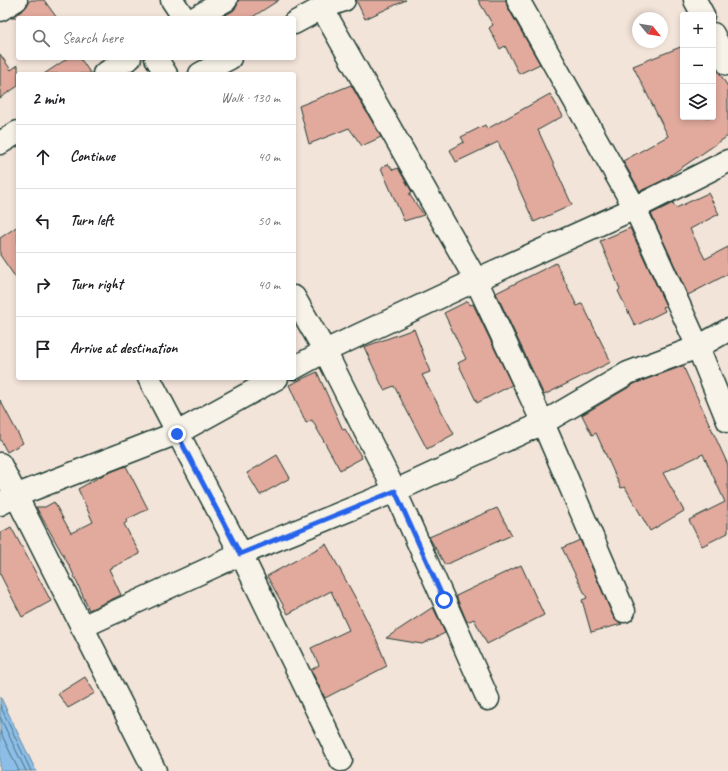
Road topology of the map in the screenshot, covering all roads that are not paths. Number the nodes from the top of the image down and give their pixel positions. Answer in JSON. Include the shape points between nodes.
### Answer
{"nodes":[{"id":1,"x":16,"y":0,"type":"edge"},
{"id":2,"x":172,"y":0,"type":"edge"},
{"id":3,"x":226,"y":0,"type":"edge"},
{"id":4,"x":344,"y":0,"type":"edge"},
{"id":5,"x":518,"y":0,"type":"edge"},
{"id":6,"x":695,"y":0,"type":"edge"},
{"id":7,"x":322,"y":8,"type":"junction"},
{"id":8,"x":0,"y":10,"type":"edge"},
{"id":9,"x":701,"y":12,"type":"edge"},
{"id":10,"x":183,"y":16,"type":"edge"},
{"id":11,"x":198,"y":16,"type":"edge"},
{"id":12,"x":296,"y":22,"type":"edge"},
{"id":13,"x":716,"y":40,"type":"edge"},
{"id":14,"x":127,"y":60,"type":"edge"},
{"id":15,"x":157,"y":60,"type":"edge"},
{"id":16,"x":226,"y":60,"type":"edge"},
{"id":17,"x":728,"y":64,"type":"edge"},
{"id":18,"x":107,"y":72,"type":"edge"},
{"id":19,"x":165,"y":72,"type":"edge"},
{"id":20,"x":204,"y":72,"type":"edge"},
{"id":21,"x":16,"y":133,"type":"edge"},
{"id":22,"x":0,"y":142,"type":"edge"},
{"id":23,"x":728,"y":161,"type":"edge"},
{"id":24,"x":635,"y":208,"type":"junction"},
{"id":25,"x":476,"y":280,"type":"junction"},
{"id":26,"x":296,"y":300,"type":"edge"},
{"id":27,"x":728,"y":330,"type":"edge"},
{"id":28,"x":698,"y":347,"type":"junction"},
{"id":29,"x":325,"y":351,"type":"junction"},
{"id":30,"x":296,"y":367,"type":"edge"},
{"id":31,"x":150,"y":380,"type":"edge"},
{"id":32,"x":273,"y":380,"type":"edge"},
{"id":33,"x":728,"y":421,"type":"edge"},
{"id":34,"x":543,"y":423,"type":"junction"},
{"id":35,"x":177,"y":434,"type":"junction"},
{"id":36,"x":0,"y":464,"type":"edge"},
{"id":37,"x":395,"y":491,"type":"junction"},
{"id":38,"x":7,"y":500,"type":"edge"},
{"id":39,"x":240,"y":554,"type":"junction"},
{"id":40,"x":624,"y":611,"type":"dead end"},
{"id":41,"x":82,"y":627,"type":"junction"},
{"id":42,"x":488,"y":699,"type":"dead end"},
{"id":43,"x":341,"y":760,"type":"dead end"},
{"id":44,"x":155,"y":771,"type":"edge"}],
"edges":[{"from":1,"to":8,"type":"street"},
{"from":2,"to":10,"type":"street"},
{"from":3,"to":11,"type":"street"},
{"from":4,"to":7,"type":"street"},
{"from":5,"to":24,"type":"street"},
{"from":6,"to":9,"type":"street"},
{"from":7,"to":12,"type":"street"},
{"from":7,"to":25,"type":"street"},
{"from":13,"to":17,"type":"street"},
{"from":14,"to":18,"type":"street"},
{"from":15,"to":19,"type":"street"},
{"from":16,"to":20,"type":"street"},
{"from":21,"to":22,"type":"street"},
{"from":23,"to":24,"type":"street"},
{"from":24,"to":25,"type":"street"},
{"from":24,"to":28,"type":"street"},
{"from":25,"to":29,"type":"street"},
{"from":25,"to":34,"type":"street"},
{"from":26,"to":29,"type":"street"},
{"from":27,"to":28,"type":"street"},
{"from":28,"to":33,"type":"street"},
{"from":28,"to":34,"type":"street","via":[[628,373]]},
{"from":29,"to":30,"type":"street"},
{"from":29,"to":37,"type":"street"},
{"from":31,"to":35,"type":"street"},
{"from":32,"to":35,"type":"street"},
{"from":34,"to":37,"type":"street"},
{"from":34,"to":40,"type":"street"},
{"from":35,"to":38,"type":"street"},
{"from":35,"to":39,"type":"street"},
{"from":36,"to":38,"type":"street"},
{"from":37,"to":39,"type":"street"},
{"from":37,"to":42,"type":"street"},
{"from":38,"to":41,"type":"street"},
{"from":39,"to":41,"type":"street"},
{"from":39,"to":43,"type":"street"},
{"from":41,"to":44,"type":"street"}]}
